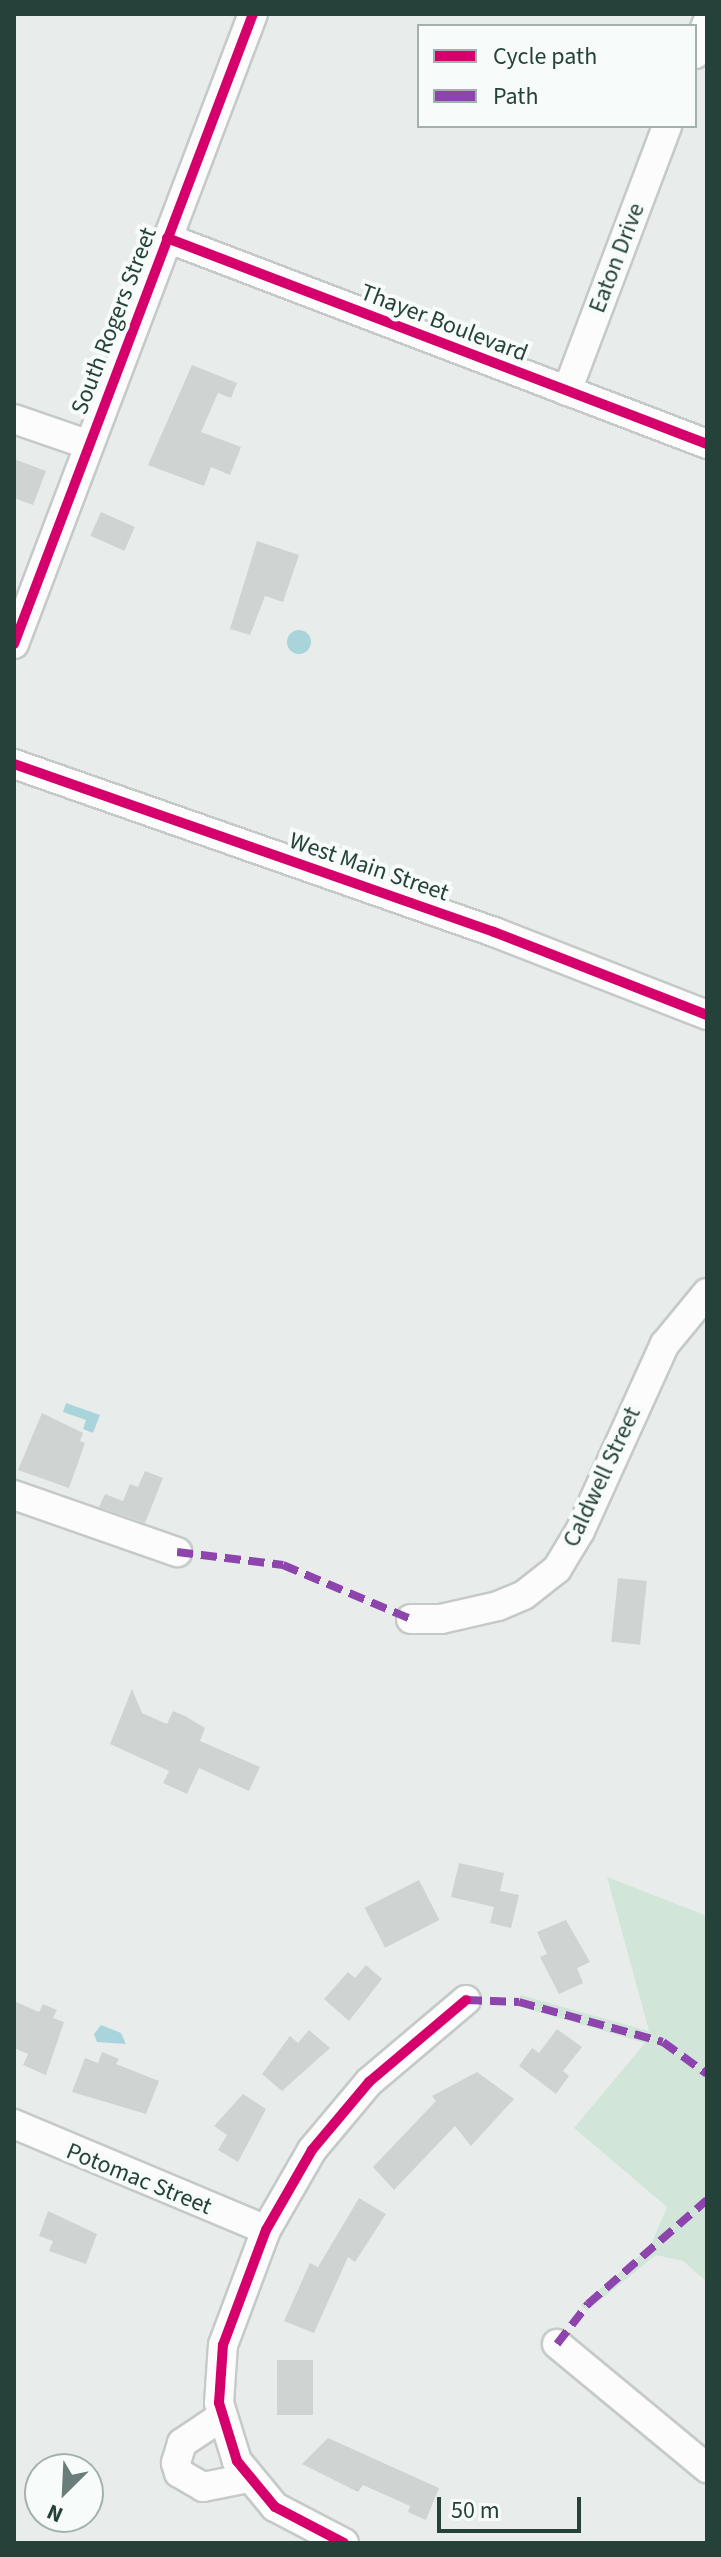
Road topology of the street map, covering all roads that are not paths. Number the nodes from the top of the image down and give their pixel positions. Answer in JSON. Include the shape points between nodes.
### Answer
{"nodes":[{"id":1,"x":253,"y":14,"type":"edge"},
{"id":2,"x":707,"y":22,"type":"edge"},
{"id":3,"x":697,"y":49,"type":"edge"},
{"id":4,"x":666,"y":128,"type":"edge"},
{"id":5,"x":167,"y":238,"type":"junction"},
{"id":6,"x":567,"y":391,"type":"junction"},
{"id":7,"x":14,"y":419,"type":"edge"},
{"id":8,"x":707,"y":444,"type":"edge"},
{"id":9,"x":89,"y":445,"type":"junction"},
{"id":10,"x":14,"y":644,"type":"edge"},
{"id":11,"x":14,"y":764,"type":"edge"},
{"id":12,"x":707,"y":1015,"type":"edge"},
{"id":13,"x":707,"y":1293,"type":"edge"},
{"id":14,"x":14,"y":1495,"type":"edge"},
{"id":15,"x":177,"y":1552,"type":"dead end"},
{"id":16,"x":411,"y":1619,"type":"dead end"},
{"id":17,"x":466,"y":2000,"type":"dead end"},
{"id":18,"x":14,"y":2124,"type":"edge"},
{"id":19,"x":266,"y":2230,"type":"junction"},
{"id":20,"x":557,"y":2344,"type":"dead end"},
{"id":21,"x":221,"y":2417,"type":"junction"},
{"id":22,"x":707,"y":2468,"type":"edge"},
{"id":23,"x":248,"y":2478,"type":"junction"},
{"id":24,"x":344,"y":2543,"type":"edge"}],
"edges":[{"from":1,"to":5,"type":"street","name":"South Rogers Street"},
{"from":2,"to":3,"type":"street"},
{"from":4,"to":6,"type":"street","name":"Eaton Drive"},
{"from":5,"to":6,"type":"street","name":"Thayer Boulevard"},
{"from":5,"to":9,"type":"street","name":"South Rogers Street"},
{"from":6,"to":8,"type":"street","name":"Thayer Boulevard"},
{"from":7,"to":9,"type":"street"},
{"from":9,"to":10,"type":"street","name":"South Rogers Street"},
{"from":11,"to":12,"type":"street","name":"West Main Street","via":[[494,932]]},
{"from":13,"to":16,"type":"street","name":"Caldwell Street","via":[[665,1344],[580,1531],[557,1569],[524,1595],[498,1606],[441,1619]]},
{"from":14,"to":15,"type":"street"},
{"from":17,"to":19,"type":"street","via":[[369,2082],[333,2123]]},
{"from":18,"to":19,"type":"street","name":"Potomac Street"},
{"from":19,"to":21,"type":"street","via":[[223,2345]]},
{"from":20,"to":22,"type":"street"},
{"from":21,"to":23,"type":"street"},
{"from":21,"to":23,"type":"street","via":[[182,2443],[179,2473],[203,2487]]},
{"from":23,"to":24,"type":"street","via":[[291,2518]]}]}
